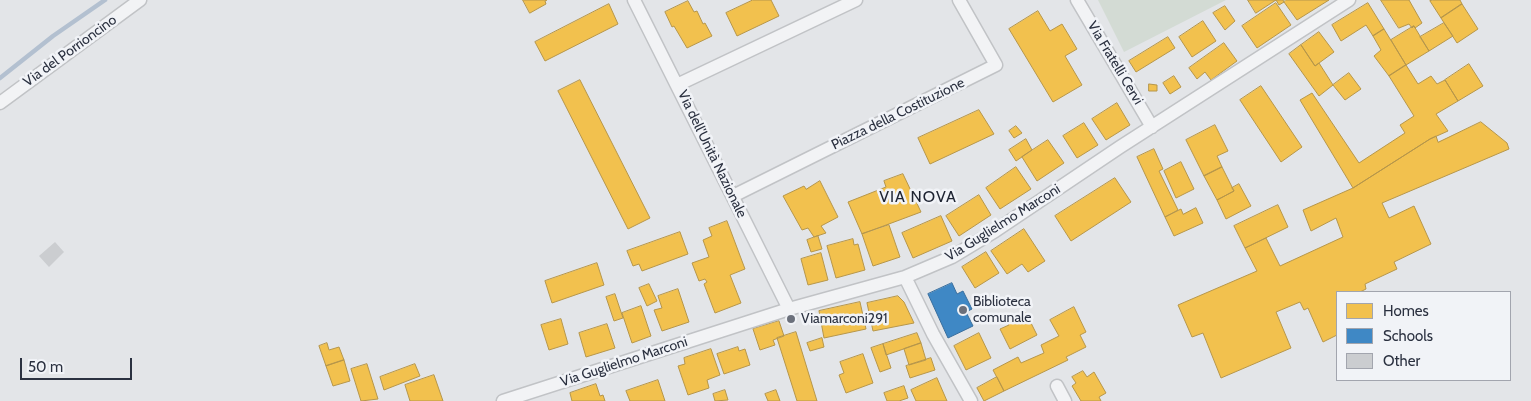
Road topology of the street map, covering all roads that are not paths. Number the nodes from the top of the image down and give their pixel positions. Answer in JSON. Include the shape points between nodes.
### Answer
{"nodes":[{"id":1,"x":140,"y":0,"type":"edge"},
{"id":2,"x":634,"y":0,"type":"edge"},
{"id":3,"x":856,"y":0,"type":"edge"},
{"id":4,"x":959,"y":0,"type":"edge"},
{"id":5,"x":1077,"y":0,"type":"edge"},
{"id":6,"x":1350,"y":0,"type":"edge"},
{"id":7,"x":678,"y":85,"type":"junction"},
{"id":8,"x":0,"y":103,"type":"edge"},
{"id":9,"x":1152,"y":127,"type":"junction"},
{"id":10,"x":733,"y":196,"type":"junction"},
{"id":11,"x":906,"y":277,"type":"junction"},
{"id":12,"x":789,"y":309,"type":"junction"},
{"id":13,"x":1057,"y":386,"type":"dead end"},
{"id":14,"x":503,"y":401,"type":"edge"},
{"id":15,"x":971,"y":401,"type":"edge"},
{"id":16,"x":1066,"y":401,"type":"edge"}],
"edges":[{"from":1,"to":8,"type":"street","name":"Via del Porrioncino"},
{"from":2,"to":7,"type":"street","name":"Via dell'Unità Nazionale"},
{"from":3,"to":7,"type":"street"},
{"from":4,"to":10,"type":"street","name":"Piazza della Costituzione","via":[[996,65]]},
{"from":5,"to":9,"type":"street","name":"Via Fratelli Cervi"},
{"from":6,"to":9,"type":"street","name":"Via Guglielmo Marconi"},
{"from":7,"to":10,"type":"street","name":"Via dell'Unità Nazionale"},
{"from":9,"to":11,"type":"street","name":"Via Guglielmo Marconi","via":[[995,231],[952,257]]},
{"from":10,"to":12,"type":"street","name":"Via dell'Unità Nazionale"},
{"from":11,"to":12,"type":"street","name":"Via Guglielmo Marconi"},
{"from":11,"to":15,"type":"street","via":[[933,334]]},
{"from":12,"to":14,"type":"street","name":"Via Guglielmo Marconi"},
{"from":13,"to":16,"type":"street"}]}
